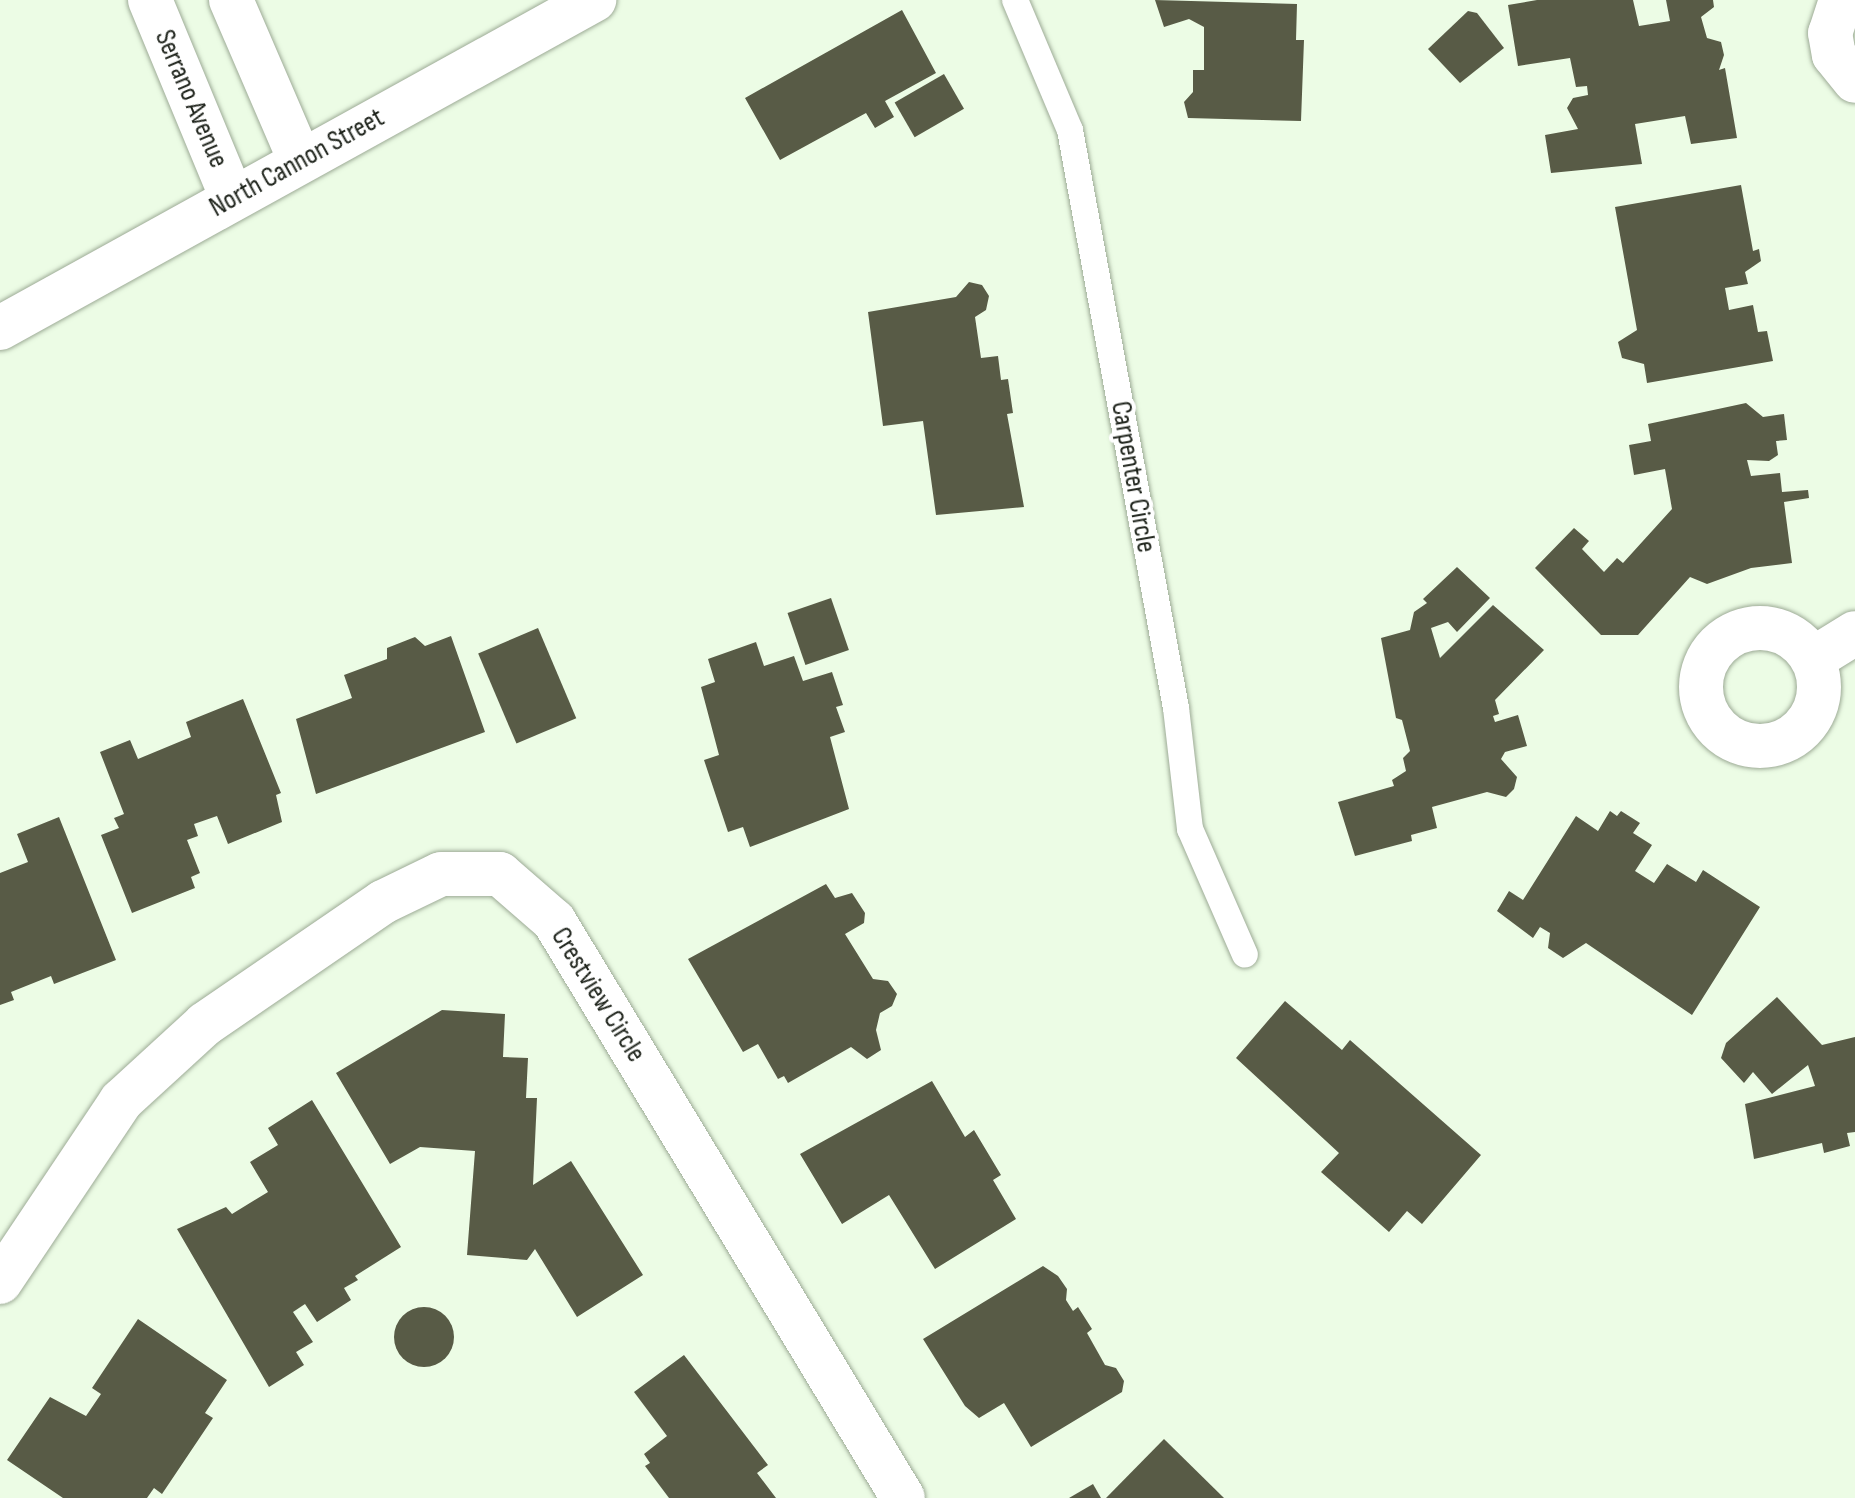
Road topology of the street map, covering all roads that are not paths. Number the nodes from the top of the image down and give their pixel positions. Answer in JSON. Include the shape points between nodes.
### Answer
{"nodes":[{"id":1,"x":150,"y":0,"type":"edge"},
{"id":2,"x":231,"y":0,"type":"edge"},
{"id":3,"x":594,"y":0,"type":"edge"},
{"id":4,"x":1015,"y":0,"type":"edge"},
{"id":5,"x":1841,"y":0,"type":"edge"},
{"id":6,"x":1855,"y":81,"type":"edge"},
{"id":7,"x":300,"y":160,"type":"junction"},
{"id":8,"x":232,"y":198,"type":"junction"},
{"id":9,"x":0,"y":328,"type":"edge"},
{"id":10,"x":1855,"y":633,"type":"edge"},
{"id":11,"x":1813,"y":659,"type":"dead end"},
{"id":12,"x":1245,"y":955,"type":"dead end"},
{"id":13,"x":0,"y":1282,"type":"edge"},
{"id":14,"x":903,"y":1498,"type":"edge"}],
"edges":[{"from":1,"to":8,"type":"street","name":"Serrano Avenue"},
{"from":2,"to":7,"type":"street"},
{"from":3,"to":7,"type":"street","name":"North Cannon Street"},
{"from":4,"to":12,"type":"lane","name":"Carpenter Circle","via":[[1070,130],[1176,708],[1190,829]]},
{"from":5,"to":6,"type":"street","via":[[1830,33],[1834,55]]},
{"from":7,"to":8,"type":"street","name":"North Cannon Street"},
{"from":8,"to":9,"type":"street","name":"North Cannon Street"},
{"from":10,"to":11,"type":"street"},
{"from":13,"to":14,"type":"street","name":"Crestview Circle","via":[[121,1101],[205,1024],[383,902],[441,874],[500,874],[554,921]]}]}
